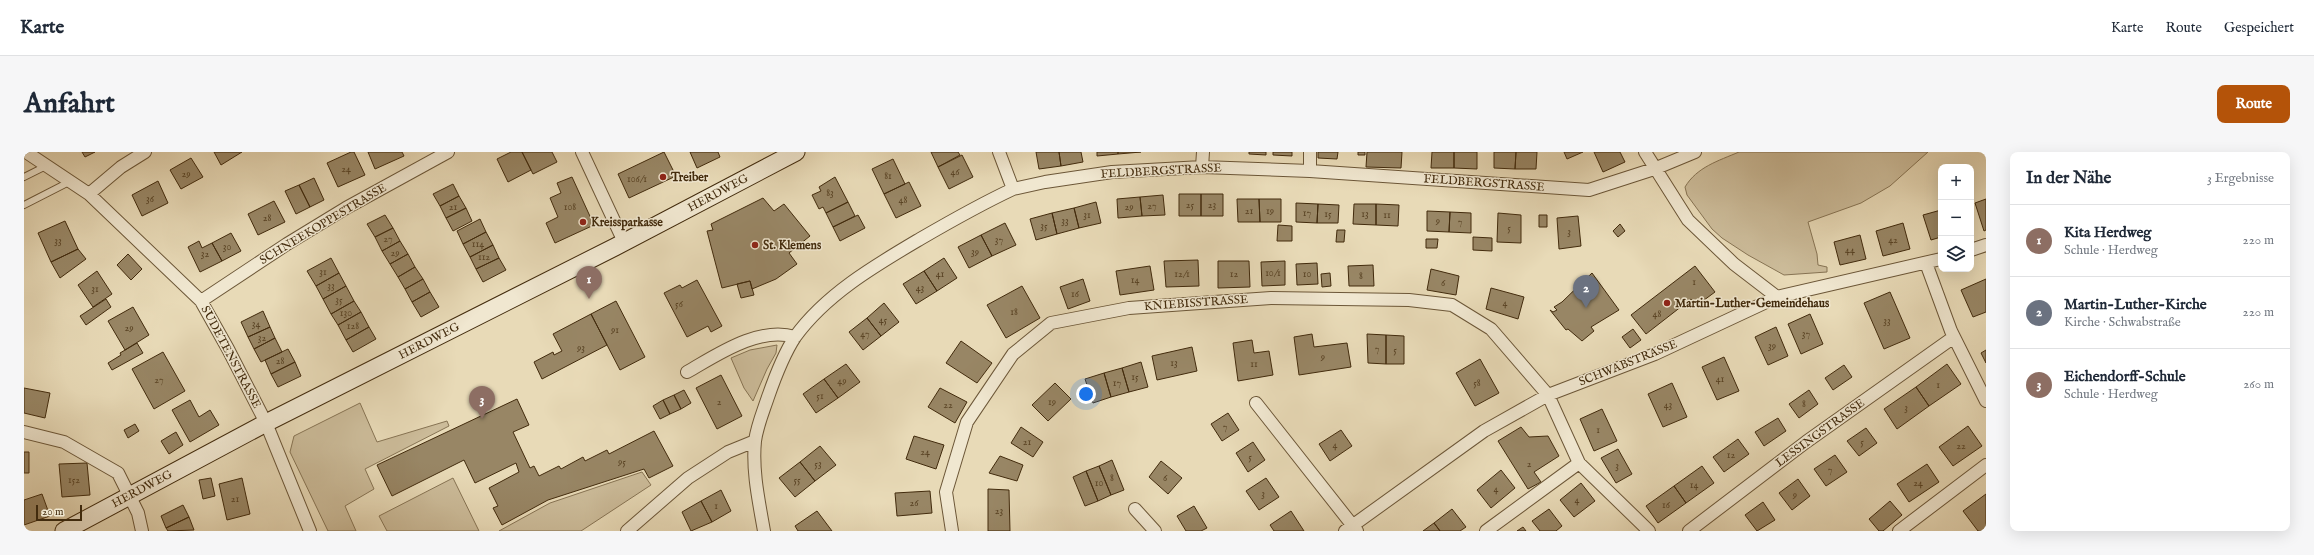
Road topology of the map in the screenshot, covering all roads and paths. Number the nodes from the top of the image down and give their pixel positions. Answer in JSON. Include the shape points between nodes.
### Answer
{"nodes":[{"id":1,"x":26,"y":152,"type":"edge"},
{"id":2,"x":145,"y":152,"type":"edge"},
{"id":3,"x":448,"y":152,"type":"edge"},
{"id":4,"x":582,"y":152,"type":"edge"},
{"id":5,"x":796,"y":152,"type":"edge"},
{"id":6,"x":999,"y":152,"type":"edge"},
{"id":7,"x":1203,"y":152,"type":"edge"},
{"id":8,"x":1310,"y":152,"type":"edge"},
{"id":9,"x":1645,"y":152,"type":"edge"},
{"id":10,"x":1695,"y":152,"type":"edge"},
{"id":11,"x":46,"y":166,"type":"junction"},
{"id":12,"x":1202,"y":167,"type":"junction"},
{"id":13,"x":1654,"y":169,"type":"junction"},
{"id":14,"x":1310,"y":171,"type":"junction"},
{"id":15,"x":24,"y":178,"type":"edge"},
{"id":16,"x":71,"y":182,"type":"junction"},
{"id":17,"x":1014,"y":189,"type":"junction"},
{"id":18,"x":89,"y":194,"type":"junction"},
{"id":19,"x":24,"y":205,"type":"edge"},
{"id":20,"x":624,"y":242,"type":"junction"},
{"id":21,"x":1986,"y":245,"type":"edge"},
{"id":22,"x":1974,"y":249,"type":"edge"},
{"id":23,"x":1938,"y":260,"type":"edge"},
{"id":24,"x":1926,"y":263,"type":"junction"},
{"id":25,"x":1777,"y":297,"type":"junction"},
{"id":26,"x":201,"y":301,"type":"junction"},
{"id":27,"x":795,"y":337,"type":"junction"},
{"id":28,"x":1954,"y":338,"type":"junction"},
{"id":29,"x":686,"y":372,"type":"dead end"},
{"id":30,"x":1548,"y":395,"type":"junction"},
{"id":31,"x":1986,"y":401,"type":"edge"},
{"id":32,"x":1256,"y":403,"type":"dead end"},
{"id":33,"x":266,"y":423,"type":"junction"},
{"id":34,"x":24,"y":432,"type":"edge"},
{"id":35,"x":755,"y":441,"type":"junction"},
{"id":36,"x":1580,"y":463,"type":"junction"},
{"id":37,"x":1986,"y":465,"type":"edge"},
{"id":38,"x":130,"y":496,"type":"junction"},
{"id":39,"x":1136,"y":509,"type":"dead end"},
{"id":40,"x":1351,"y":529,"type":"edge"},
{"id":41,"x":64,"y":531,"type":"edge"},
{"id":42,"x":142,"y":531,"type":"edge"},
{"id":43,"x":310,"y":531,"type":"edge"},
{"id":44,"x":627,"y":531,"type":"edge"},
{"id":45,"x":764,"y":531,"type":"edge"},
{"id":46,"x":952,"y":531,"type":"edge"},
{"id":47,"x":1155,"y":531,"type":"edge"},
{"id":48,"x":1486,"y":531,"type":"edge"},
{"id":49,"x":1649,"y":531,"type":"edge"},
{"id":50,"x":1689,"y":531,"type":"edge"},
{"id":51,"x":1899,"y":531,"type":"edge"}],
"edges":[{"from":1,"to":11,"type":"street","name":"SUDETENSTRASSE"},
{"from":2,"to":18,"type":"street"},
{"from":3,"to":26,"type":"street","name":"SCHNEEKOPPESTRASSE","via":[[333,216]]},
{"from":4,"to":20,"type":"street"},
{"from":5,"to":20,"type":"street","name":"HERDWEG"},
{"from":6,"to":17,"type":"street"},
{"from":7,"to":12,"type":"street"},
{"from":8,"to":14,"type":"street"},
{"from":9,"to":13,"type":"street"},
{"from":10,"to":13,"type":"street","name":"FELDBERGSTRASSE"},
{"from":11,"to":15,"type":"lane"},
{"from":11,"to":16,"type":"street","name":"SUDETENSTRASSE"},
{"from":12,"to":14,"type":"street","name":"FELDBERGSTRASSE"},
{"from":12,"to":17,"type":"street","name":"FELDBERGSTRASSE","via":[[1112,172]]},
{"from":13,"to":14,"type":"street","name":"FELDBERGSTRASSE","via":[[1589,190]]},
{"from":13,"to":25,"type":"street","via":[[1688,220],[1734,264]]},
{"from":16,"to":18,"type":"street","name":"SUDETENSTRASSE"},
{"from":16,"to":19,"type":"lane"},
{"from":17,"to":27,"type":"street","name":"FELDBERGSTRASSE","via":[[978,205],[878,263],[834,297]]},
{"from":18,"to":26,"type":"street","name":"SUDETENSTRASSE"},
{"from":20,"to":33,"type":"street","name":"HERDWEG"},
{"from":21,"to":22,"type":"street"},
{"from":23,"to":24,"type":"street","name":"SCHWABSTRASSE"},
{"from":24,"to":25,"type":"street","name":"SCHWABSTRASSE"},
{"from":24,"to":28,"type":"street"},
{"from":25,"to":30,"type":"street","name":"SCHWABSTRASSE","via":[[1655,354]]},
{"from":26,"to":33,"type":"street","name":"SUDETENSTRASSE"},
{"from":27,"to":29,"type":"street","via":[[784,333],[747,341]]},
{"from":27,"to":35,"type":"street","name":"FELDBERGSTRASSE","via":[[774,381]]},
{"from":28,"to":31,"type":"street"},
{"from":28,"to":50,"type":"street","name":"LESSINGSTRASSE","via":[[1806,442]]},
{"from":30,"to":36,"type":"street","name":"KNIEBISSTRASSE"},
{"from":30,"to":40,"type":"street","name":"SCHWABSTRASSE","via":[[1484,431]]},
{"from":30,"to":46,"type":"street","name":"KNIEBISSTRASSE","via":[[1491,328],[1452,305],[1409,300],[1271,298],[1129,308],[1051,323],[1012,354],[966,422],[946,492]]},
{"from":32,"to":40,"type":"street"},
{"from":33,"to":38,"type":"street","name":"HERDWEG"},
{"from":33,"to":43,"type":"street","name":"SUDETENSTRASSE"},
{"from":34,"to":38,"type":"street","via":[[64,442],[118,473]]},
{"from":35,"to":44,"type":"street","via":[[728,452],[688,478]]},
{"from":35,"to":45,"type":"street","name":"FELDBERGSTRASSE","via":[[756,486]]},
{"from":36,"to":48,"type":"street"},
{"from":36,"to":49,"type":"street"},
{"from":37,"to":51,"type":"street"},
{"from":38,"to":41,"type":"street","name":"HERDWEG"},
{"from":38,"to":42,"type":"street","via":[[138,513]]},
{"from":39,"to":47,"type":"street"}]}
